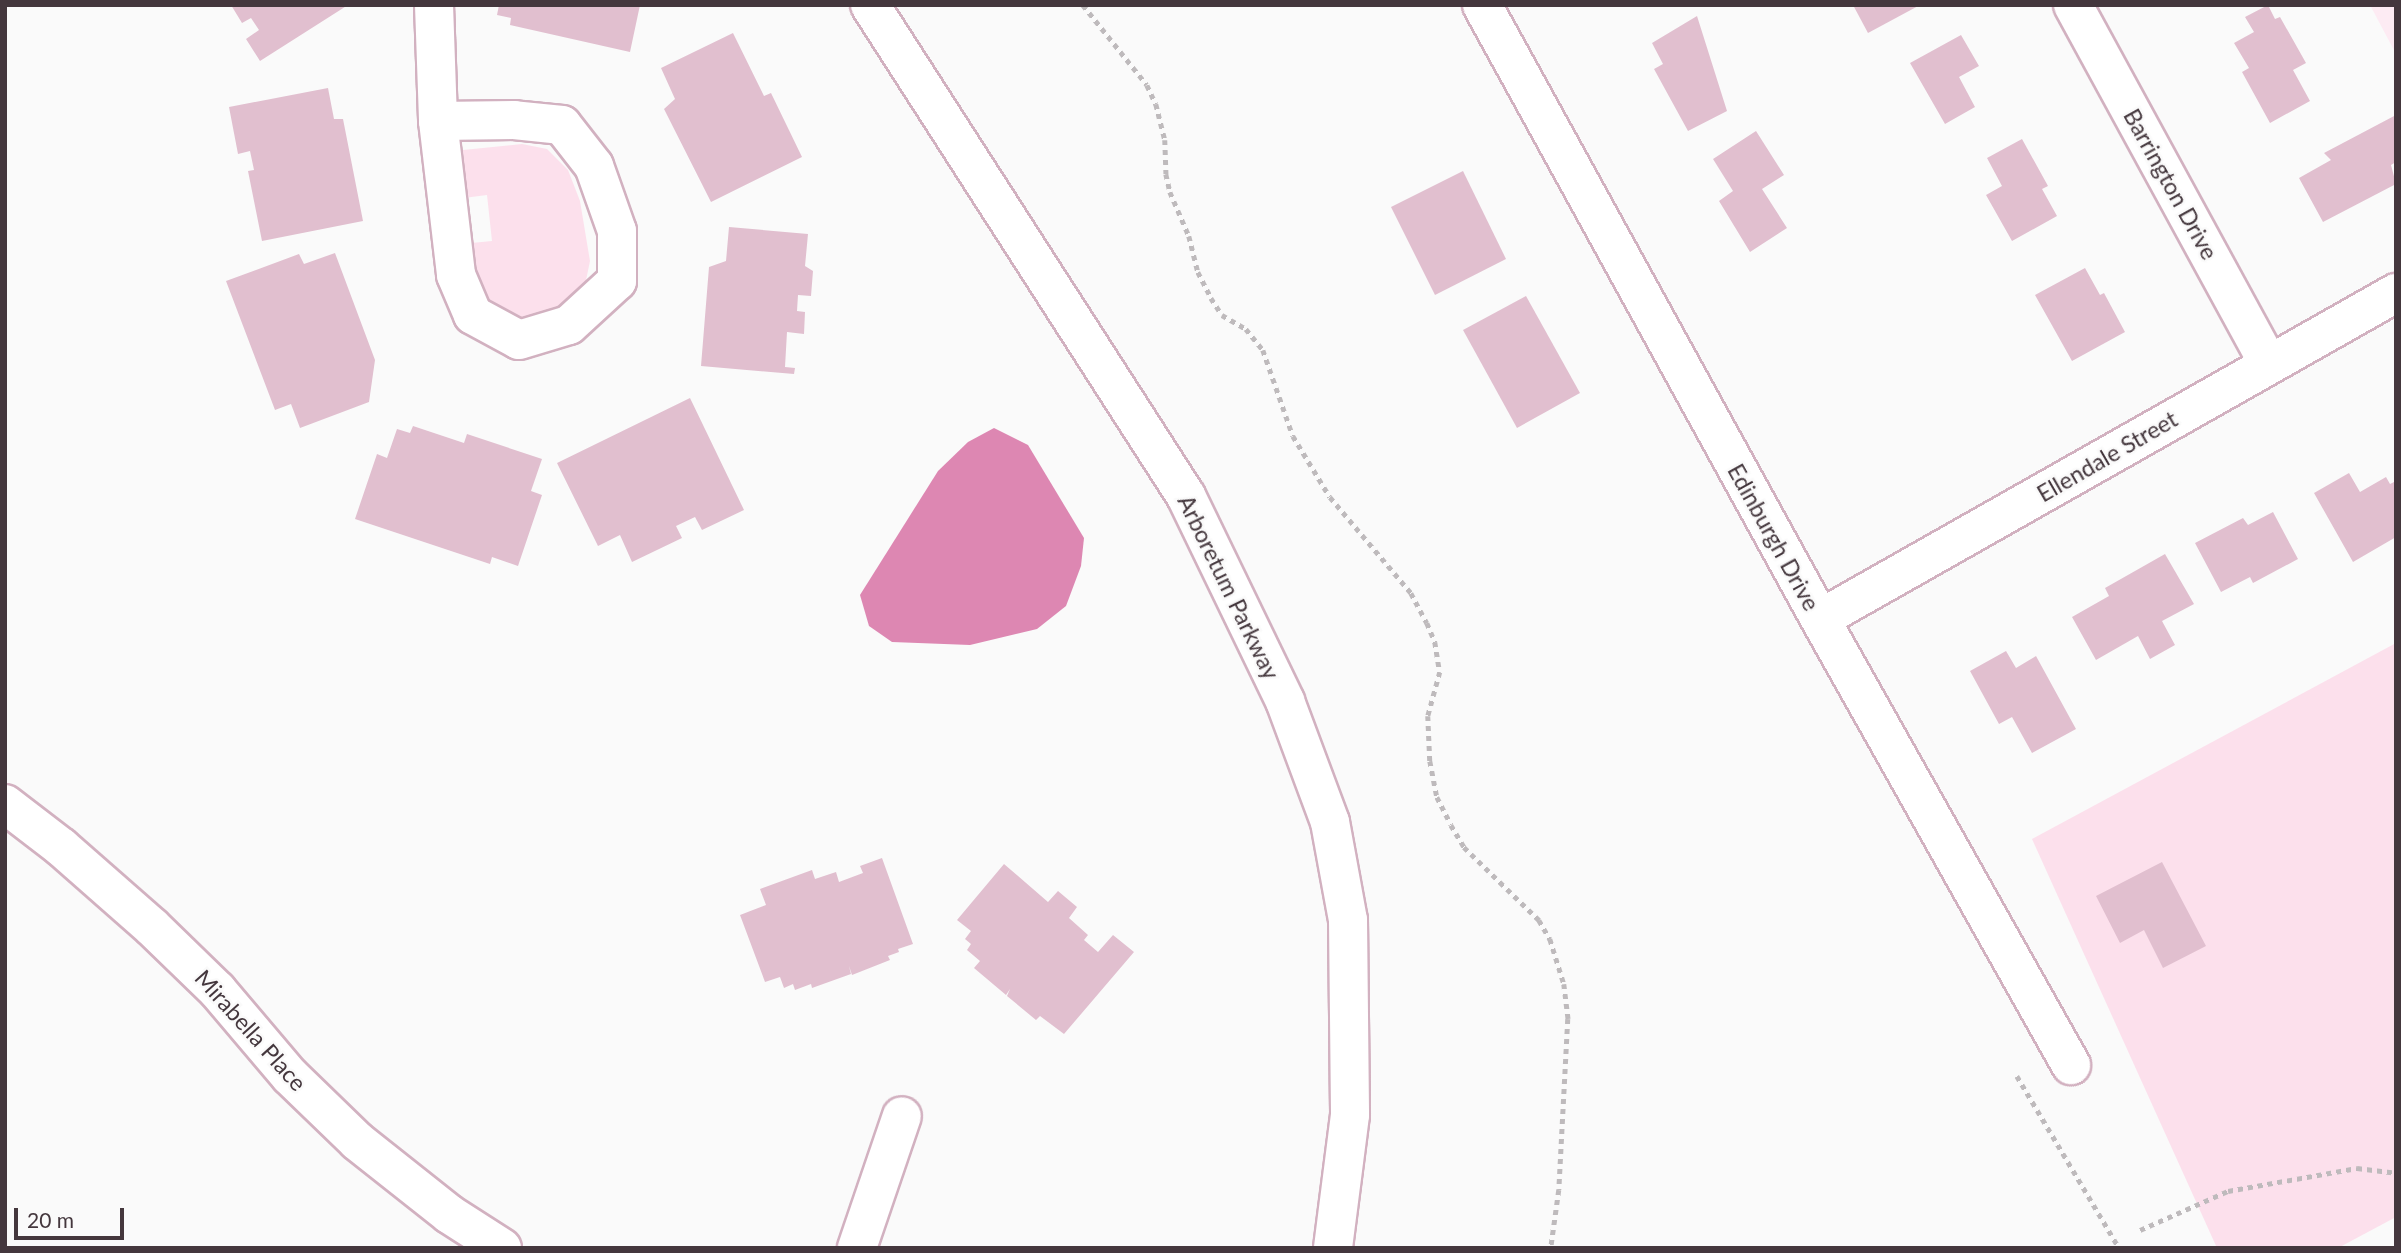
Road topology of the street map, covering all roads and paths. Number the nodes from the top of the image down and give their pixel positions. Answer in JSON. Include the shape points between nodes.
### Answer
{"nodes":[{"id":1,"x":434,"y":5,"type":"edge"},
{"id":2,"x":870,"y":5,"type":"edge"},
{"id":3,"x":1083,"y":5,"type":"edge"},
{"id":4,"x":1482,"y":5,"type":"edge"},
{"id":5,"x":2073,"y":5,"type":"edge"},
{"id":6,"x":438,"y":121,"type":"junction"},
{"id":7,"x":2396,"y":293,"type":"edge"},
{"id":8,"x":2269,"y":364,"type":"junction"},
{"id":9,"x":1820,"y":620,"type":"junction"},
{"id":10,"x":5,"y":804,"type":"edge"},
{"id":11,"x":2071,"y":1065,"type":"dead end"},
{"id":12,"x":2017,"y":1076,"type":"dead end"},
{"id":13,"x":902,"y":1116,"type":"dead end"},
{"id":14,"x":2396,"y":1173,"type":"edge"},
{"id":15,"x":2140,"y":1230,"type":"dead end"},
{"id":16,"x":502,"y":1248,"type":"edge"},
{"id":17,"x":857,"y":1248,"type":"edge"},
{"id":18,"x":1334,"y":1248,"type":"edge"},
{"id":19,"x":1550,"y":1248,"type":"edge"},
{"id":20,"x":2119,"y":1248,"type":"edge"}],
"edges":[{"from":1,"to":6,"type":"street"},
{"from":2,"to":18,"type":"street","name":"Arboretum Parkway","via":[[1186,496],[1290,713],[1330,822],[1349,920],[1350,1115]]},
{"from":3,"to":19,"type":"path","via":[[1147,85],[1156,104],[1170,192],[1211,298],[1222,315],[1246,330],[1264,350],[1293,436],[1330,497],[1411,593],[1427,623],[1440,672],[1427,716],[1430,761],[1437,797],[1451,825],[1464,847],[1539,920],[1550,939],[1564,985],[1568,1019],[1557,1218]]},
{"from":4,"to":9,"type":"street","name":"Edinburgh Drive"},
{"from":5,"to":8,"type":"street","name":"Barrington Drive"},
{"from":6,"to":6,"type":"street","via":[[456,275],[473,315],[519,340],[569,325],[617,281],[617,231],[594,166],[562,125]]},
{"from":7,"to":8,"type":"street","name":"Ellendale Street"},
{"from":8,"to":9,"type":"street","name":"Ellendale Street"},
{"from":9,"to":11,"type":"street","name":"Edinburgh Drive"},
{"from":10,"to":16,"type":"street","name":"Mirabella Place","via":[[152,927],[357,1141],[449,1214]]},
{"from":12,"to":20,"type":"path"},
{"from":13,"to":17,"type":"street"},
{"from":14,"to":15,"type":"path","via":[[2357,1168],[2228,1191]]}]}
